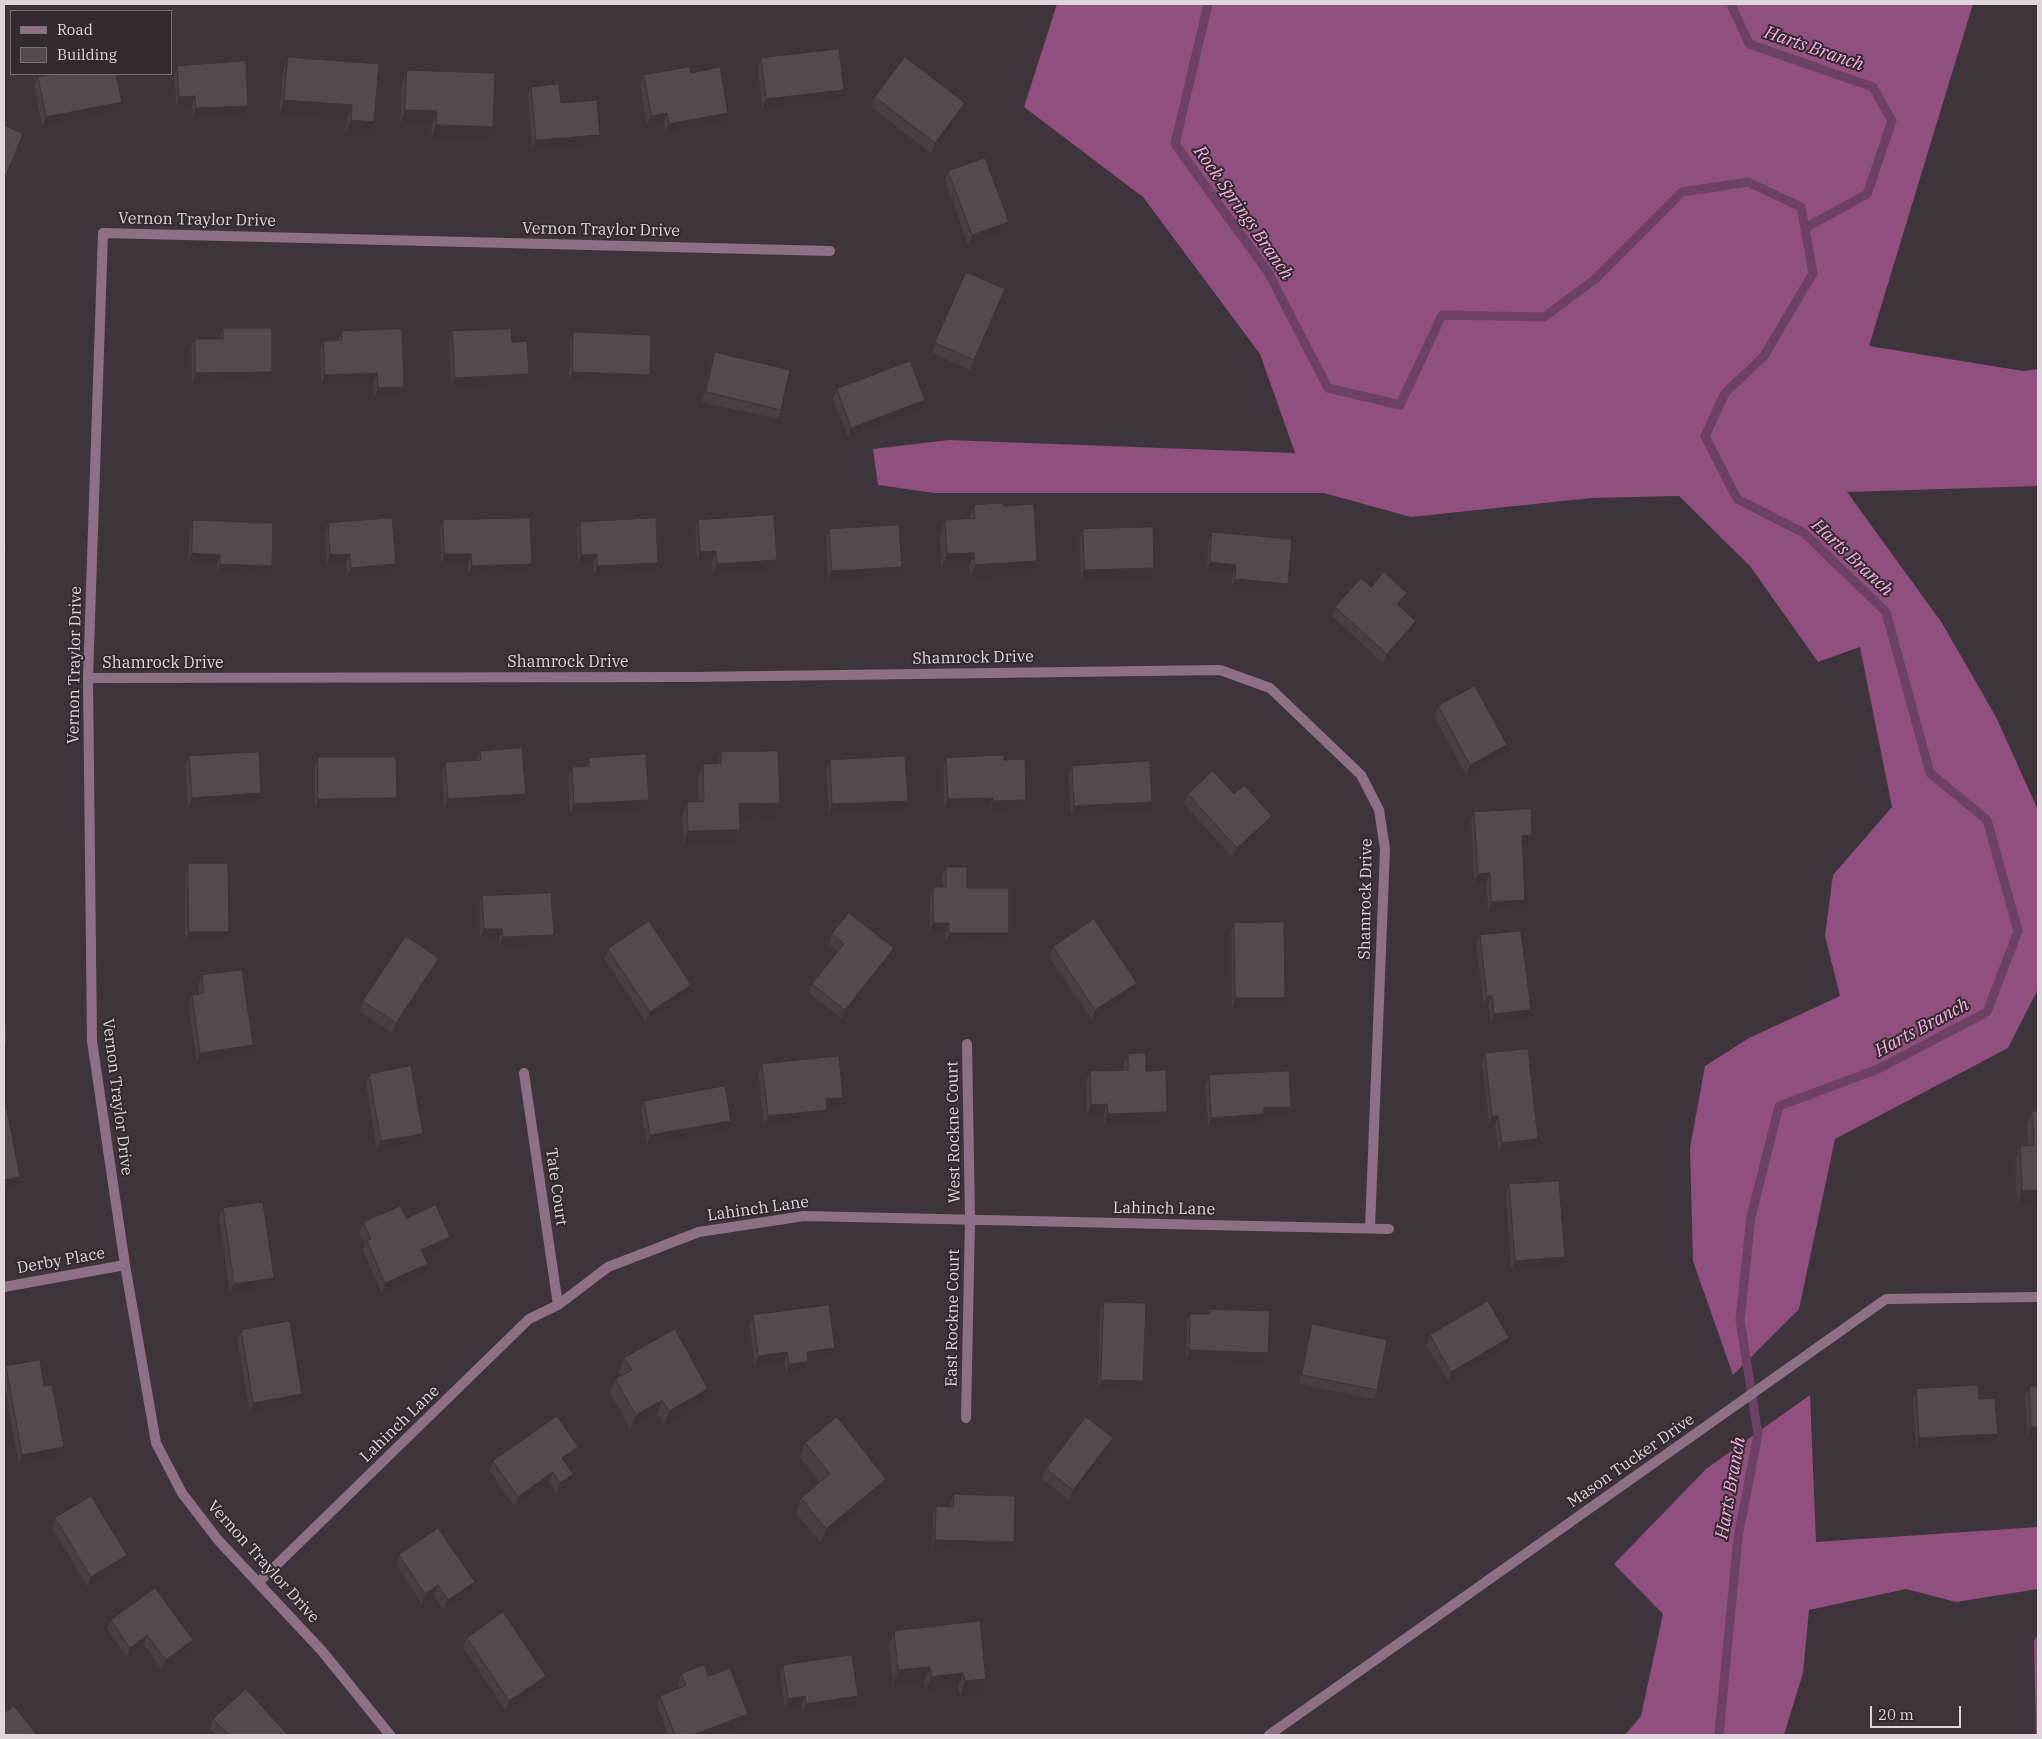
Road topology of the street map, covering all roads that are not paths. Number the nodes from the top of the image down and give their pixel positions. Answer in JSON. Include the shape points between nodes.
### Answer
{"nodes":[{"id":1,"x":830,"y":251,"type":"dead end"},
{"id":2,"x":88,"y":678,"type":"junction"},
{"id":3,"x":967,"y":1044,"type":"dead end"},
{"id":4,"x":524,"y":1073,"type":"dead end"},
{"id":5,"x":970,"y":1219,"type":"junction"},
{"id":6,"x":1370,"y":1228,"type":"junction"},
{"id":7,"x":1389,"y":1229,"type":"dead end"},
{"id":8,"x":125,"y":1264,"type":"junction"},
{"id":9,"x":4,"y":1287,"type":"edge"},
{"id":10,"x":2038,"y":1297,"type":"edge"},
{"id":11,"x":558,"y":1305,"type":"junction"},
{"id":12,"x":966,"y":1418,"type":"dead end"},
{"id":13,"x":260,"y":1582,"type":"junction"},
{"id":14,"x":390,"y":1735,"type":"edge"},
{"id":15,"x":1269,"y":1735,"type":"edge"}],
"edges":[{"from":1,"to":2,"type":"street","name":"Vernon Traylor Drive","via":[[103,233]]},
{"from":2,"to":6,"type":"street","name":"Shamrock Drive","via":[[689,677],[1220,670],[1270,688],[1361,775],[1379,810],[1385,849]]},
{"from":2,"to":8,"type":"street","name":"Vernon Traylor Drive","via":[[92,1041]]},
{"from":3,"to":5,"type":"street","name":"West Rockne Court"},
{"from":4,"to":11,"type":"street","name":"Tate Court"},
{"from":5,"to":6,"type":"street","name":"Lahinch Lane"},
{"from":5,"to":11,"type":"street","name":"Lahinch Lane","via":[[804,1216],[699,1232],[608,1267]]},
{"from":5,"to":12,"type":"street","name":"East Rockne Court"},
{"from":6,"to":7,"type":"street","name":"Lahinch Lane"},
{"from":8,"to":9,"type":"street","name":"Derby Place"},
{"from":8,"to":13,"type":"street","name":"Vernon Traylor Drive","via":[[156,1443],[182,1493],[218,1540]]},
{"from":10,"to":15,"type":"street","name":"Mason Tucker Drive","via":[[1886,1299]]},
{"from":11,"to":13,"type":"street","name":"Lahinch Lane","via":[[529,1319]]},
{"from":13,"to":14,"type":"street","name":"Vernon Traylor Drive","via":[[322,1650]]}]}
